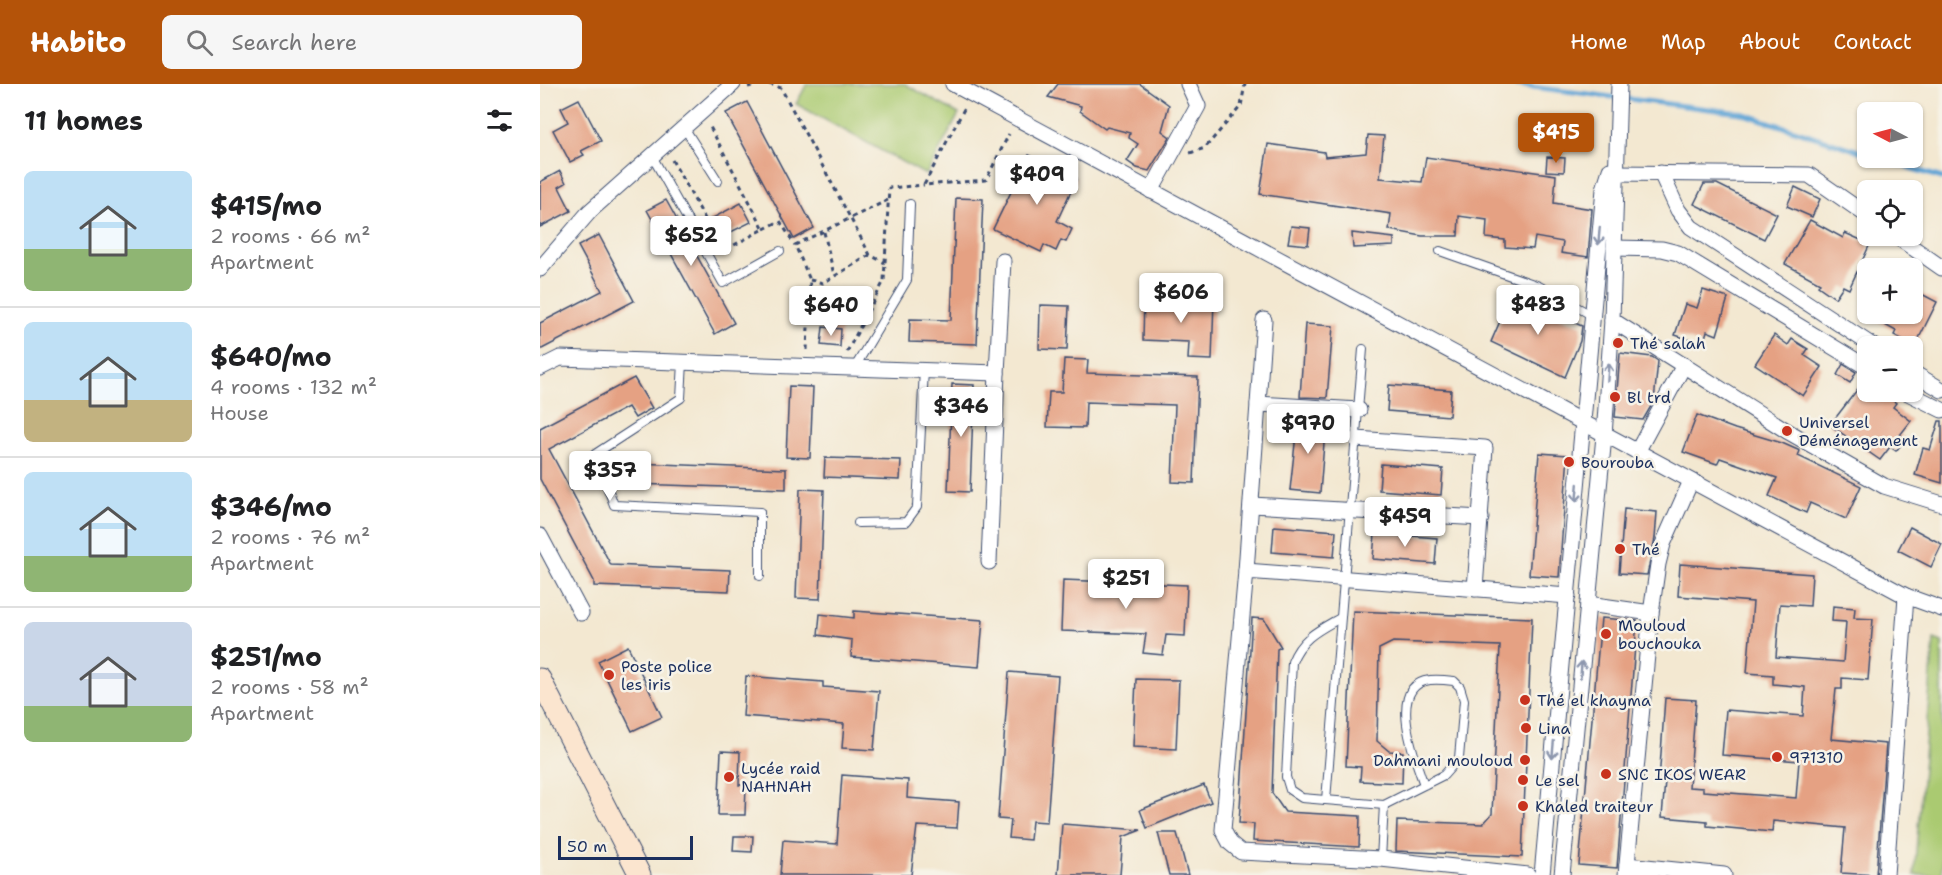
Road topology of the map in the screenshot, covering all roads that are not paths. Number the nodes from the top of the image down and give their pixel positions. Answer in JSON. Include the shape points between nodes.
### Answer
{"nodes":[{"id":1,"x":733,"y":84,"type":"edge"},
{"id":2,"x":1188,"y":84,"type":"edge"},
{"id":3,"x":1619,"y":84,"type":"edge"},
{"id":4,"x":962,"y":87,"type":"edge"},
{"id":5,"x":685,"y":129,"type":"junction"},
{"id":6,"x":652,"y":156,"type":"junction"},
{"id":7,"x":1615,"y":166,"type":"junction"},
{"id":8,"x":1661,"y":173,"type":"junction"},
{"id":9,"x":718,"y":181,"type":"dead end"},
{"id":10,"x":1150,"y":191,"type":"junction"},
{"id":11,"x":910,"y":204,"type":"dead end"},
{"id":12,"x":1857,"y":209,"type":"edge"},
{"id":13,"x":1910,"y":246,"type":"edge"},
{"id":14,"x":1614,"y":248,"type":"junction"},
{"id":15,"x":780,"y":251,"type":"dead end"},
{"id":16,"x":1440,"y":251,"type":"dead end"},
{"id":17,"x":1003,"y":261,"type":"dead end"},
{"id":18,"x":1942,"y":268,"type":"edge"},
{"id":19,"x":540,"y":269,"type":"edge"},
{"id":20,"x":1593,"y":316,"type":"junction"},
{"id":21,"x":1264,"y":320,"type":"dead end"},
{"id":22,"x":1612,"y":320,"type":"junction"},
{"id":23,"x":1858,"y":336,"type":"edge"},
{"id":24,"x":1363,"y":349,"type":"dead end"},
{"id":25,"x":1857,"y":361,"type":"edge"},
{"id":26,"x":683,"y":362,"type":"junction"},
{"id":27,"x":1684,"y":365,"type":"junction"},
{"id":28,"x":855,"y":367,"type":"junction"},
{"id":29,"x":540,"y":368,"type":"edge"},
{"id":30,"x":924,"y":369,"type":"junction"},
{"id":31,"x":998,"y":373,"type":"junction"},
{"id":32,"x":1923,"y":379,"type":"edge"},
{"id":33,"x":1942,"y":390,"type":"edge"},
{"id":34,"x":1923,"y":400,"type":"edge"},
{"id":35,"x":1258,"y":404,"type":"junction"},
{"id":36,"x":1359,"y":410,"type":"junction"},
{"id":37,"x":1942,"y":410,"type":"edge"},
{"id":38,"x":1583,"y":422,"type":"junction"},
{"id":39,"x":1604,"y":436,"type":"junction"},
{"id":40,"x":1356,"y":438,"type":"junction"},
{"id":41,"x":1637,"y":452,"type":"junction"},
{"id":42,"x":1691,"y":481,"type":"junction"},
{"id":43,"x":1942,"y":504,"type":"edge"},
{"id":44,"x":1252,"y":505,"type":"junction"},
{"id":45,"x":1349,"y":512,"type":"junction"},
{"id":46,"x":1480,"y":518,"type":"junction"},
{"id":47,"x":858,"y":523,"type":"dead end"},
{"id":48,"x":540,"y":536,"type":"edge"},
{"id":49,"x":989,"y":562,"type":"dead end"},
{"id":50,"x":1246,"y":571,"type":"junction"},
{"id":51,"x":760,"y":576,"type":"dead end"},
{"id":52,"x":1344,"y":578,"type":"junction"},
{"id":53,"x":1476,"y":589,"type":"junction"},
{"id":54,"x":1568,"y":596,"type":"junction"},
{"id":55,"x":1906,"y":596,"type":"junction"},
{"id":56,"x":1588,"y":604,"type":"junction"},
{"id":57,"x":1942,"y":609,"type":"edge"},
{"id":58,"x":581,"y":613,"type":"dead end"},
{"id":59,"x":1651,"y":613,"type":"junction"},
{"id":60,"x":1340,"y":618,"type":"junction"},
{"id":61,"x":540,"y":679,"type":"edge"},
{"id":62,"x":1424,"y":785,"type":"junction"},
{"id":63,"x":1326,"y":800,"type":"junction"},
{"id":64,"x":1383,"y":805,"type":"junction"},
{"id":65,"x":1381,"y":859,"type":"junction"},
{"id":66,"x":1626,"y":870,"type":"edge"},
{"id":67,"x":640,"y":875,"type":"edge"},
{"id":68,"x":1528,"y":875,"type":"edge"},
{"id":69,"x":1542,"y":875,"type":"edge"},
{"id":70,"x":1562,"y":875,"type":"edge"},
{"id":71,"x":1725,"y":875,"type":"edge"},
{"id":72,"x":1886,"y":875,"type":"edge"}],
"edges":[{"from":1,"to":5,"type":"street"},
{"from":2,"to":10,"type":"street","via":[[1198,106]]},
{"from":3,"to":7,"type":"street"},
{"from":4,"to":10,"type":"street"},
{"from":5,"to":6,"type":"street"},
{"from":5,"to":9,"type":"lane"},
{"from":6,"to":15,"type":"lane","via":[[723,283]]},
{"from":6,"to":19,"type":"street","via":[[590,211]]},
{"from":7,"to":8,"type":"street"},
{"from":7,"to":14,"type":"street"},
{"from":7,"to":20,"type":"street","one_way":true,"via":[[1604,189]]},
{"from":8,"to":12,"type":"street","via":[[1809,176]]},
{"from":8,"to":23,"type":"street","via":[[1678,210],[1691,227]]},
{"from":10,"to":38,"type":"street"},
{"from":11,"to":28,"type":"lane","via":[[907,280]]},
{"from":13,"to":18,"type":"street"},
{"from":14,"to":22,"type":"street"},
{"from":14,"to":25,"type":"street","via":[[1678,253]]},
{"from":16,"to":20,"type":"lane","via":[[1539,286]]},
{"from":17,"to":31,"type":"street"},
{"from":20,"to":38,"type":"street"},
{"from":21,"to":35,"type":"street"},
{"from":22,"to":27,"type":"street"},
{"from":39,"to":22,"type":"street","one_way":true},
{"from":24,"to":36,"type":"lane"},
{"from":26,"to":28,"type":"street"},
{"from":26,"to":29,"type":"street","via":[[560,358]]},
{"from":26,"to":51,"type":"lane","via":[[681,398],[595,454],[614,506],[760,512]]},
{"from":27,"to":41,"type":"street"},
{"from":27,"to":43,"type":"street","via":[[1787,431],[1884,486]]},
{"from":28,"to":30,"type":"street"},
{"from":30,"to":31,"type":"street"},
{"from":30,"to":47,"type":"lane","via":[[917,507],[906,522]]},
{"from":31,"to":49,"type":"street"},
{"from":32,"to":33,"type":"street"},
{"from":34,"to":37,"type":"street"},
{"from":35,"to":36,"type":"street"},
{"from":35,"to":44,"type":"street"},
{"from":36,"to":40,"type":"lane"},
{"from":38,"to":39,"type":"street"},
{"from":38,"to":54,"type":"street","one_way":true},
{"from":39,"to":41,"type":"street"},
{"from":39,"to":56,"type":"street"},
{"from":40,"to":45,"type":"lane"},
{"from":40,"to":46,"type":"street","via":[[1485,448]]},
{"from":41,"to":42,"type":"street"},
{"from":42,"to":55,"type":"street"},
{"from":42,"to":59,"type":"street","via":[[1663,544]]},
{"from":44,"to":45,"type":"street"},
{"from":44,"to":50,"type":"street"},
{"from":45,"to":46,"type":"street"},
{"from":45,"to":52,"type":"lane"},
{"from":46,"to":53,"type":"street"},
{"from":48,"to":58,"type":"street"},
{"from":50,"to":52,"type":"street"},
{"from":50,"to":65,"type":"street","via":[[1223,830],[1241,852]]},
{"from":52,"to":53,"type":"street"},
{"from":52,"to":60,"type":"lane"},
{"from":53,"to":54,"type":"street"},
{"from":54,"to":69,"type":"street","one_way":true},
{"from":55,"to":57,"type":"street"},
{"from":55,"to":72,"type":"street"},
{"from":56,"to":59,"type":"street"},
{"from":70,"to":56,"type":"street","one_way":true},
{"from":59,"to":66,"type":"street"},
{"from":60,"to":63,"type":"lane"},
{"from":60,"to":63,"type":"lane","via":[[1312,633],[1297,648],[1292,662],[1286,777],[1290,790],[1302,798]]},
{"from":61,"to":67,"type":"street"},
{"from":62,"to":62,"type":"lane","via":[[1408,739],[1408,696],[1414,687],[1428,680],[1454,681],[1464,700],[1459,758],[1444,775]]},
{"from":62,"to":64,"type":"lane"},
{"from":63,"to":64,"type":"lane"},
{"from":64,"to":65,"type":"lane"},
{"from":65,"to":68,"type":"street"},
{"from":66,"to":71,"type":"street"}]}
